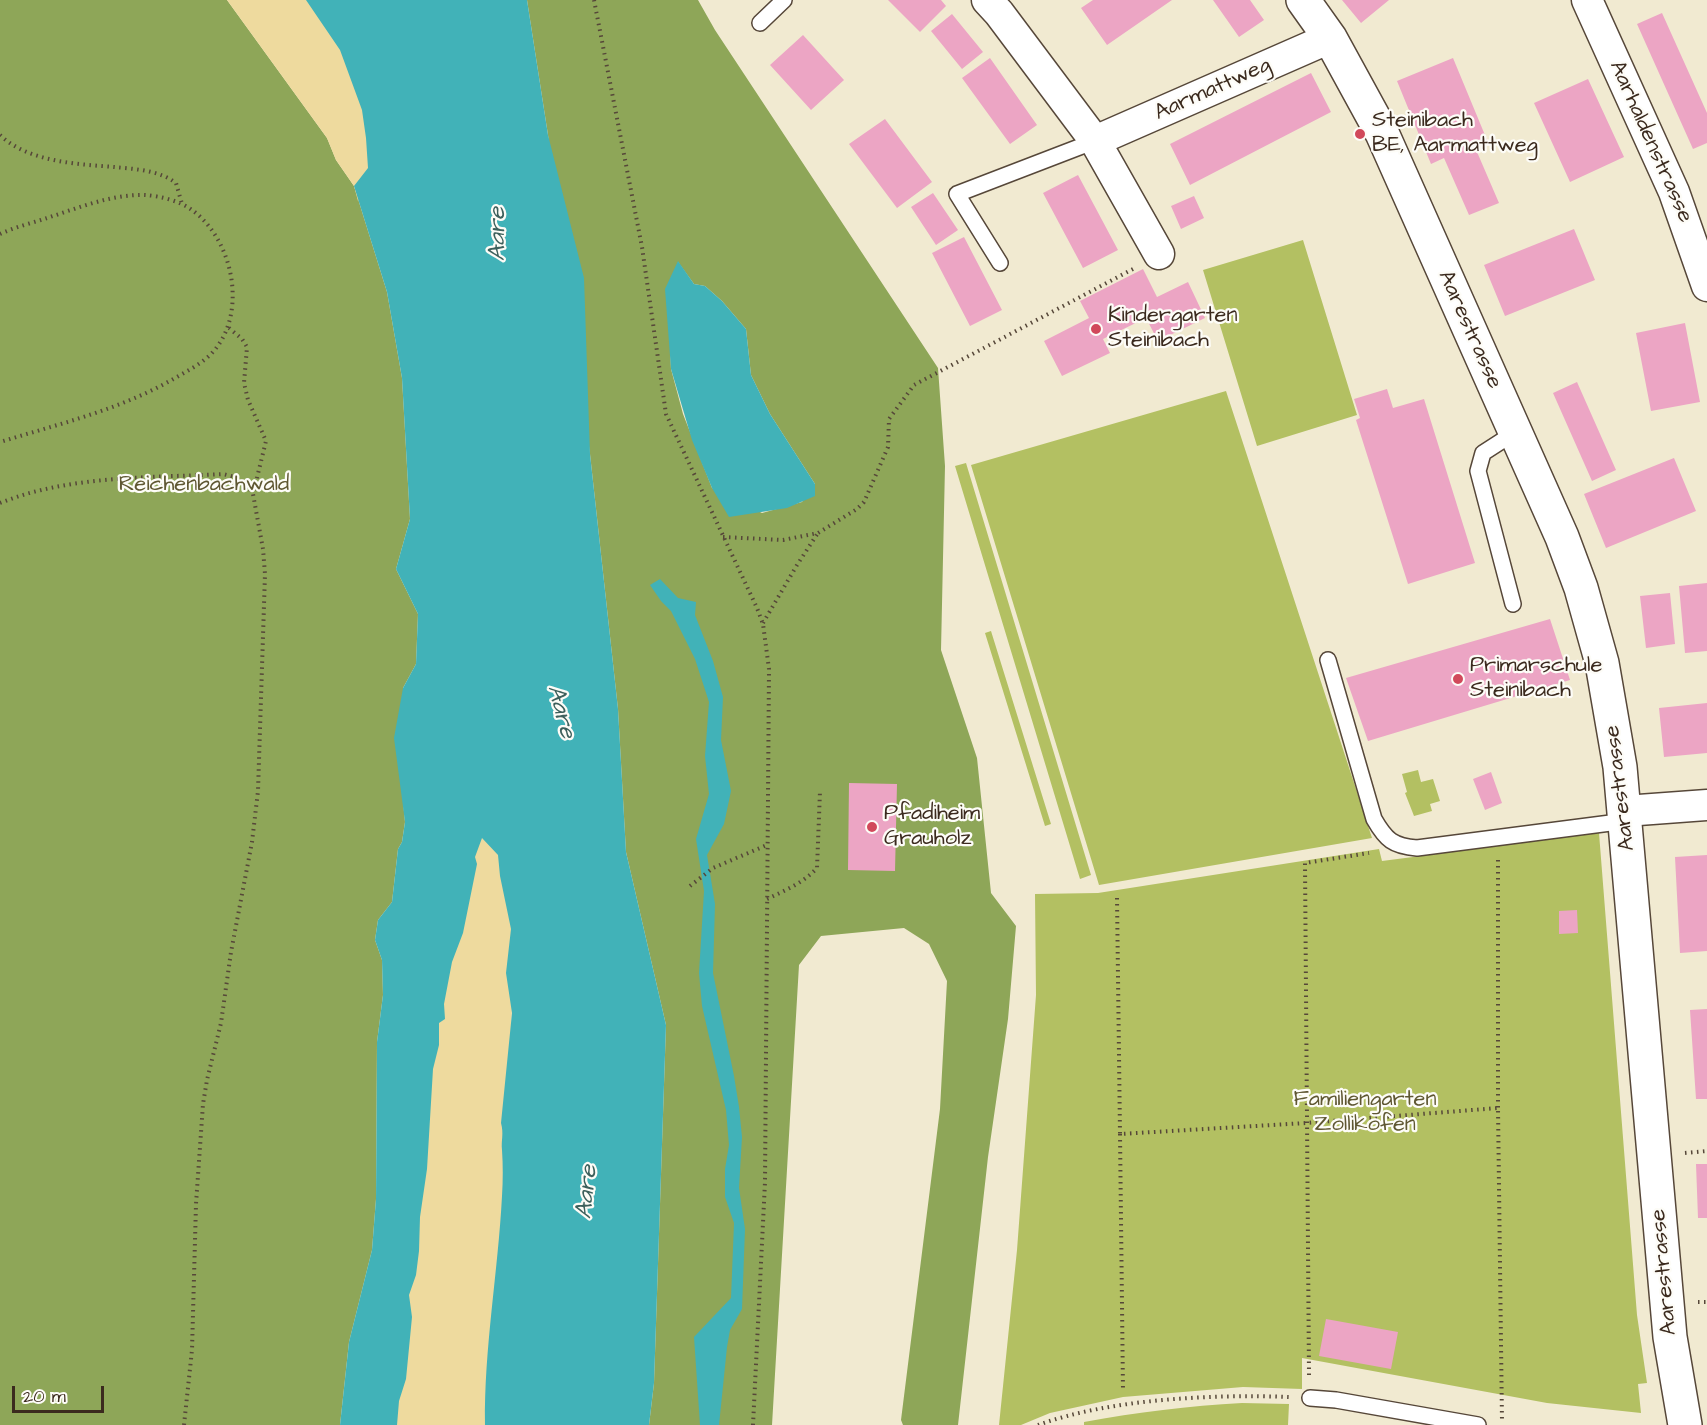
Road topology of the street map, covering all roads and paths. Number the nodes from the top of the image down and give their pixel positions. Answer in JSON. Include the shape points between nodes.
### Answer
{"nodes":[{"id":1,"x":594,"y":0,"type":"edge"},
{"id":2,"x":784,"y":0,"type":"edge"},
{"id":3,"x":987,"y":0,"type":"edge"},
{"id":4,"x":1303,"y":0,"type":"edge"},
{"id":5,"x":1587,"y":0,"type":"edge"},
{"id":6,"x":760,"y":23,"type":"dead end"},
{"id":7,"x":1330,"y":38,"type":"junction"},
{"id":8,"x":0,"y":135,"type":"edge"},
{"id":9,"x":1095,"y":141,"type":"junction"},
{"id":10,"x":182,"y":204,"type":"junction"},
{"id":11,"x":0,"y":234,"type":"edge"},
{"id":12,"x":1159,"y":254,"type":"joint"},
{"id":13,"x":1000,"y":263,"type":"dead end"},
{"id":14,"x":1707,"y":286,"type":"edge"},
{"id":15,"x":229,"y":328,"type":"junction"},
{"id":16,"x":1514,"y":433,"type":"junction"},
{"id":17,"x":0,"y":442,"type":"edge"},
{"id":18,"x":253,"y":494,"type":"junction"},
{"id":19,"x":0,"y":503,"type":"edge"},
{"id":20,"x":818,"y":533,"type":"junction"},
{"id":21,"x":723,"y":537,"type":"junction"},
{"id":22,"x":1513,"y":604,"type":"dead end"},
{"id":23,"x":763,"y":624,"type":"junction"},
{"id":24,"x":1328,"y":660,"type":"dead end"},
{"id":25,"x":820,"y":791,"type":"dead end"},
{"id":26,"x":1707,"y":805,"type":"edge"},
{"id":27,"x":1626,"y":816,"type":"junction"},
{"id":28,"x":767,"y":844,"type":"junction"},
{"id":29,"x":1405,"y":847,"type":"junction"},
{"id":30,"x":1498,"y":859,"type":"dead end"},
{"id":31,"x":690,"y":886,"type":"dead end"},
{"id":32,"x":1117,"y":898,"type":"dead end"},
{"id":33,"x":767,"y":899,"type":"junction"},
{"id":34,"x":1498,"y":1108,"type":"junction"},
{"id":35,"x":1306,"y":1123,"type":"junction"},
{"id":36,"x":1120,"y":1134,"type":"junction"},
{"id":37,"x":1123,"y":1391,"type":"dead end"},
{"id":38,"x":1310,"y":1398,"type":"junction"},
{"id":39,"x":184,"y":1425,"type":"edge"},
{"id":40,"x":753,"y":1425,"type":"edge"},
{"id":41,"x":1038,"y":1425,"type":"edge"},
{"id":42,"x":1478,"y":1425,"type":"edge"},
{"id":43,"x":1502,"y":1425,"type":"edge"},
{"id":44,"x":1685,"y":1425,"type":"edge"}],
"edges":[{"from":1,"to":21,"type":"path","via":[[642,247],[666,414]]},
{"from":2,"to":6,"type":"lane"},
{"from":3,"to":9,"type":"street"},
{"from":4,"to":7,"type":"street","name":"Aarestrasse"},
{"from":5,"to":14,"type":"street","name":"Aarhaldenstrasse","via":[[1674,192]]},
{"from":7,"to":9,"type":"street","name":"Aarmattweg"},
{"from":7,"to":16,"type":"street","name":"Aarestrasse","via":[[1382,133]]},
{"from":8,"to":10,"type":"path","via":[[9,144],[52,159],[166,177],[176,183]]},
{"from":9,"to":12,"type":"street"},
{"from":9,"to":13,"type":"lane","via":[[957,194]]},
{"from":10,"to":11,"type":"path","via":[[146,195],[124,196]]},
{"from":10,"to":15,"type":"path","via":[[209,227],[226,257],[233,292]]},
{"from":12,"to":20,"type":"path","via":[[914,386],[889,419],[888,447],[864,502]]},
{"from":15,"to":17,"type":"path","via":[[210,355],[160,387]]},
{"from":15,"to":18,"type":"path","via":[[247,347],[244,383],[266,441]]},
{"from":16,"to":22,"type":"lane","via":[[1484,453],[1478,471]]},
{"from":16,"to":27,"type":"street","name":"Aarestrasse","via":[[1581,588],[1609,697]]},
{"from":18,"to":19,"type":"path","via":[[239,478],[224,474],[79,482]]},
{"from":18,"to":39,"type":"path","via":[[265,574],[258,791],[221,1023],[203,1104],[192,1350]]},
{"from":20,"to":21,"type":"path","via":[[783,540]]},
{"from":20,"to":23,"type":"path"},
{"from":21,"to":23,"type":"path"},
{"from":23,"to":28,"type":"path","via":[[769,669]]},
{"from":24,"to":29,"type":"lane","via":[[1374,819],[1388,840]]},
{"from":25,"to":33,"type":"path","via":[[817,868],[796,885]]},
{"from":26,"to":27,"type":"street"},
{"from":27,"to":29,"type":"lane"},
{"from":27,"to":44,"type":"street","name":"Aarestrasse","via":[[1670,1337]]},
{"from":28,"to":31,"type":"path","via":[[708,871]]},
{"from":28,"to":33,"type":"path"},
{"from":29,"to":35,"type":"path","via":[[1305,863]]},
{"from":30,"to":34,"type":"path"},
{"from":32,"to":36,"type":"path"},
{"from":33,"to":40,"type":"path","via":[[765,1182]]},
{"from":34,"to":35,"type":"path"},
{"from":34,"to":43,"type":"path"},
{"from":35,"to":36,"type":"path"},
{"from":35,"to":38,"type":"path"},
{"from":36,"to":37,"type":"path"},
{"from":38,"to":41,"type":"path","via":[[1242,1395],[1137,1404]]},
{"from":38,"to":42,"type":"lane"}]}
